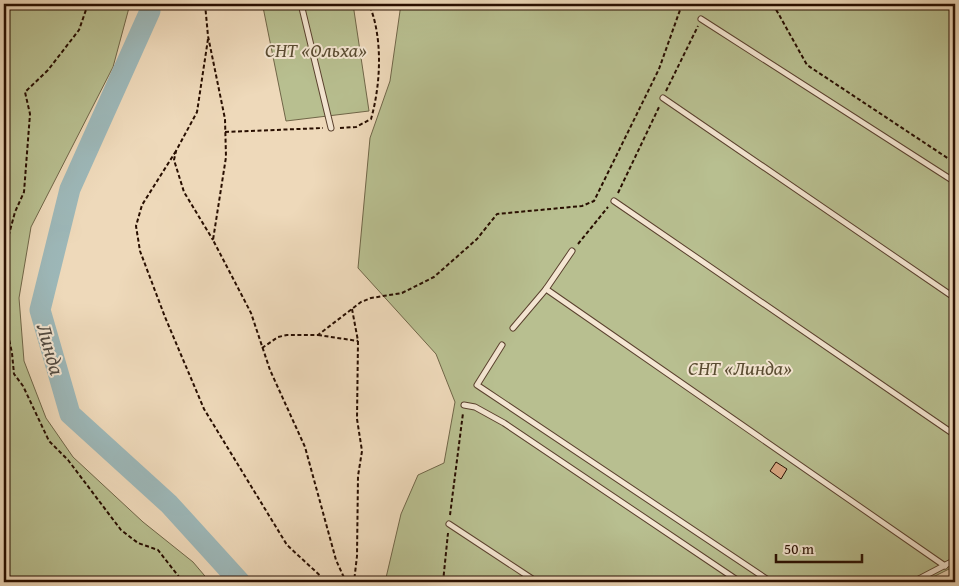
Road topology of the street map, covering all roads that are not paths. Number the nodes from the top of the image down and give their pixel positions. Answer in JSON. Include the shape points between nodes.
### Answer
{"nodes":[{"id":1,"x":302,"y":4,"type":"edge"},
{"id":2,"x":701,"y":19,"type":"road end"},
{"id":3,"x":664,"y":98,"type":"road end"},
{"id":4,"x":330,"y":128,"type":"dead end"},
{"id":5,"x":955,"y":182,"type":"edge"},
{"id":6,"x":614,"y":201,"type":"road end"},
{"id":7,"x":572,"y":251,"type":"road end"},
{"id":8,"x":546,"y":289,"type":"junction"},
{"id":9,"x":955,"y":298,"type":"edge"},
{"id":10,"x":513,"y":328,"type":"dead end"},
{"id":11,"x":502,"y":345,"type":"dead end"},
{"id":12,"x":464,"y":405,"type":"road end"},
{"id":13,"x":955,"y":435,"type":"edge"},
{"id":14,"x":449,"y":524,"type":"road end"},
{"id":15,"x":955,"y":560,"type":"edge"},
{"id":16,"x":945,"y":566,"type":"junction"},
{"id":17,"x":955,"y":580,"type":"edge"},
{"id":18,"x":537,"y":582,"type":"edge"},
{"id":19,"x":740,"y":582,"type":"edge"},
{"id":20,"x":771,"y":582,"type":"edge"},
{"id":21,"x":913,"y":582,"type":"edge"},
{"id":22,"x":950,"y":582,"type":"edge"}],
"edges":[{"from":1,"to":4,"type":"lane"},
{"from":2,"to":5,"type":"lane"},
{"from":3,"to":9,"type":"lane"},
{"from":6,"to":13,"type":"lane"},
{"from":7,"to":8,"type":"lane"},
{"from":8,"to":10,"type":"lane"},
{"from":8,"to":16,"type":"lane"},
{"from":11,"to":20,"type":"lane","via":[[477,385]]},
{"from":12,"to":19,"type":"lane","via":[[475,407],[504,423]]},
{"from":14,"to":18,"type":"lane"},
{"from":15,"to":16,"type":"lane"},
{"from":16,"to":21,"type":"lane"},
{"from":17,"to":22,"type":"street"}]}
